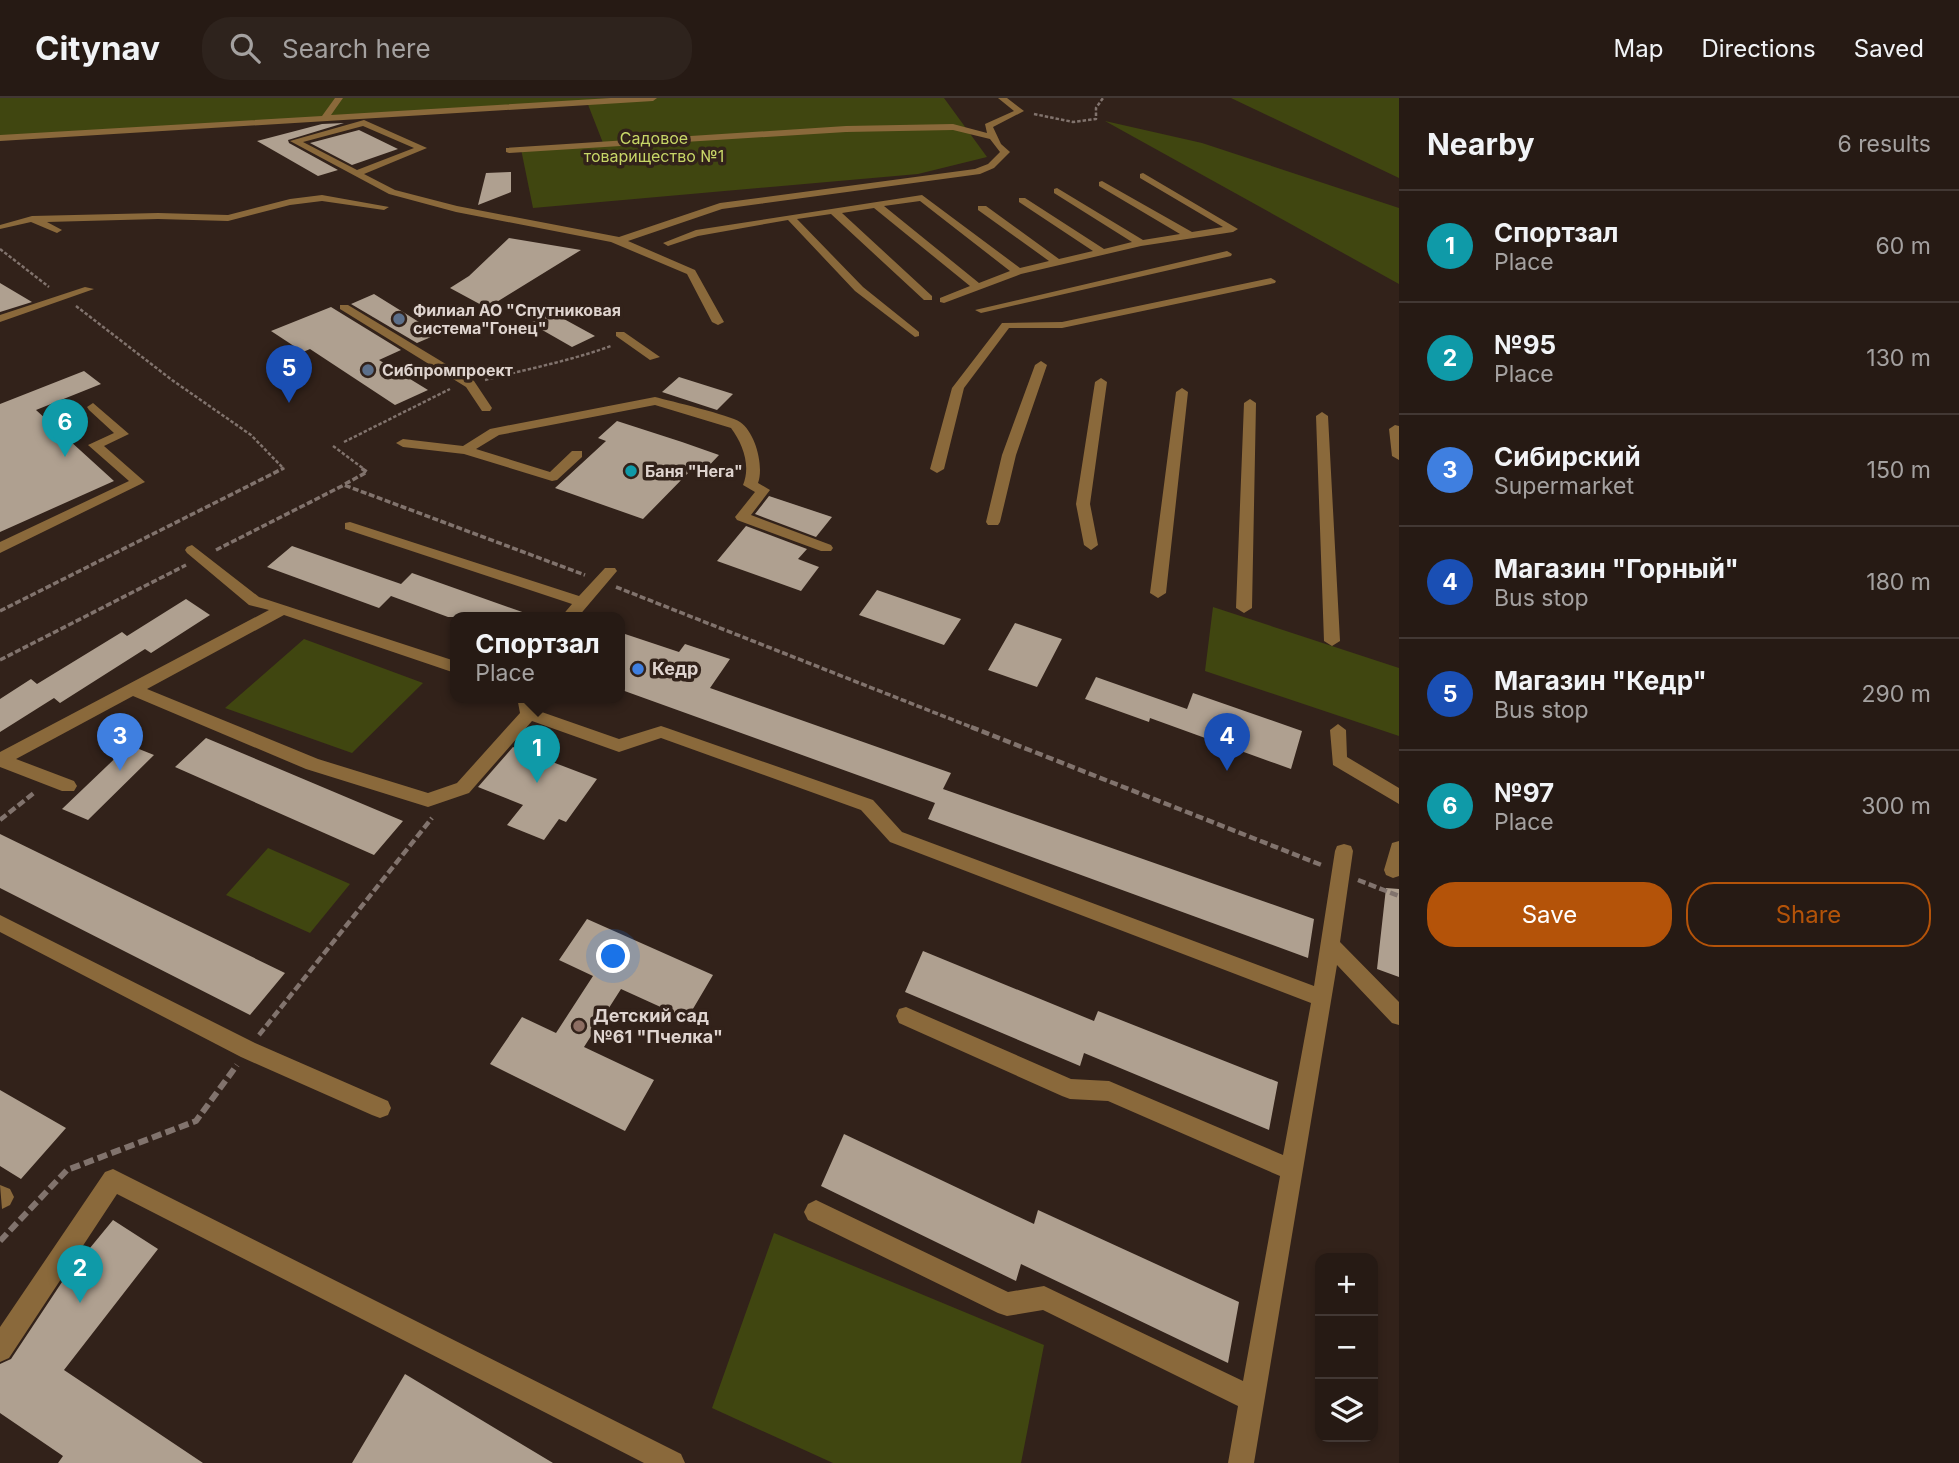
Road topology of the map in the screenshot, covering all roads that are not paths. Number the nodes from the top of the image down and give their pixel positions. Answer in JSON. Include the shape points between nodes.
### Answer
{"nodes":[{"id":1,"x":339,"y":98,"type":"edge"},
{"id":2,"x":653,"y":98,"type":"edge"},
{"id":3,"x":1002,"y":98,"type":"edge"},
{"id":4,"x":325,"y":118,"type":"junction"},
{"id":5,"x":0,"y":138,"type":"edge"},
{"id":6,"x":995,"y":138,"type":"junction"},
{"id":7,"x":509,"y":150,"type":"dead end"},
{"id":8,"x":356,"y":173,"type":"junction"},
{"id":9,"x":1143,"y":176,"type":"dead end"},
{"id":10,"x":1102,"y":184,"type":"dead end"},
{"id":11,"x":1058,"y":191,"type":"dead end"},
{"id":12,"x":1022,"y":200,"type":"dead end"},
{"id":13,"x":876,"y":205,"type":"junction"},
{"id":14,"x":384,"y":207,"type":"dead end"},
{"id":15,"x":982,"y":208,"type":"dead end"},
{"id":16,"x":834,"y":211,"type":"junction"},
{"id":17,"x":790,"y":217,"type":"junction"},
{"id":18,"x":32,"y":219,"type":"junction"},
{"id":19,"x":3,"y":227,"type":"dead end"},
{"id":20,"x":57,"y":230,"type":"dead end"},
{"id":21,"x":1189,"y":236,"type":"junction"},
{"id":22,"x":619,"y":241,"type":"junction"},
{"id":23,"x":668,"y":243,"type":"dead end"},
{"id":24,"x":1141,"y":243,"type":"junction"},
{"id":25,"x":1102,"y":253,"type":"junction"},
{"id":26,"x":1227,"y":254,"type":"dead end"},
{"id":27,"x":1058,"y":263,"type":"junction"},
{"id":28,"x":1018,"y":271,"type":"junction"},
{"id":29,"x":1271,"y":281,"type":"dead end"},
{"id":30,"x":977,"y":287,"type":"junction"},
{"id":31,"x":89,"y":289,"type":"dead end"},
{"id":32,"x":928,"y":298,"type":"dead end"},
{"id":33,"x":944,"y":300,"type":"dead end"},
{"id":34,"x":344,"y":307,"type":"dead end"},
{"id":35,"x":981,"y":310,"type":"dead end"},
{"id":36,"x":0,"y":319,"type":"edge"},
{"id":37,"x":718,"y":322,"type":"dead end"},
{"id":38,"x":620,"y":334,"type":"dead end"},
{"id":39,"x":915,"y":334,"type":"dead end"},
{"id":40,"x":654,"y":357,"type":"dead end"},
{"id":41,"x":1041,"y":365,"type":"dead end"},
{"id":42,"x":1101,"y":382,"type":"dead end"},
{"id":43,"x":1182,"y":392,"type":"dead end"},
{"id":44,"x":1250,"y":402,"type":"dead end"},
{"id":45,"x":93,"y":407,"type":"dead end"},
{"id":46,"x":486,"y":408,"type":"dead end"},
{"id":47,"x":1322,"y":416,"type":"dead end"},
{"id":48,"x":1395,"y":429,"type":"dead end"},
{"id":49,"x":403,"y":443,"type":"dead end"},
{"id":50,"x":465,"y":450,"type":"junction"},
{"id":51,"x":576,"y":454,"type":"dead end"},
{"id":52,"x":1399,"y":456,"type":"edge"},
{"id":53,"x":937,"y":469,"type":"dead end"},
{"id":54,"x":993,"y":522,"type":"dead end"},
{"id":55,"x":349,"y":526,"type":"dead end"},
{"id":56,"x":1091,"y":545,"type":"dead end"},
{"id":57,"x":0,"y":548,"type":"edge"},
{"id":58,"x":826,"y":548,"type":"dead end"},
{"id":59,"x":196,"y":554,"type":"road end"},
{"id":60,"x":605,"y":576,"type":"road end"},
{"id":61,"x":1158,"y":593,"type":"dead end"},
{"id":62,"x":582,"y":602,"type":"junction"},
{"id":63,"x":1244,"y":608,"type":"dead end"},
{"id":64,"x":283,"y":609,"type":"junction"},
{"id":65,"x":573,"y":612,"type":"edge"},
{"id":66,"x":1332,"y":641,"type":"dead end"},
{"id":67,"x":450,"y":665,"type":"edge"},
{"id":68,"x":132,"y":689,"type":"junction"},
{"id":69,"x":527,"y":706,"type":"edge"},
{"id":70,"x":1338,"y":730,"type":"dead end"},
{"id":71,"x":0,"y":760,"type":"edge"},
{"id":72,"x":68,"y":786,"type":"dead end"},
{"id":73,"x":1399,"y":797,"type":"edge"},
{"id":74,"x":1399,"y":848,"type":"edge"},
{"id":75,"x":1342,"y":862,"type":"road end"},
{"id":76,"x":1393,"y":870,"type":"dead end"},
{"id":77,"x":0,"y":923,"type":"edge"},
{"id":78,"x":1330,"y":945,"type":"junction"},
{"id":79,"x":1322,"y":998,"type":"junction"},
{"id":80,"x":906,"y":1016,"type":"dead end"},
{"id":81,"x":1399,"y":1016,"type":"edge"},
{"id":82,"x":380,"y":1108,"type":"dead end"},
{"id":83,"x":1292,"y":1170,"type":"junction"},
{"id":84,"x":816,"y":1212,"type":"dead end"},
{"id":85,"x":0,"y":1349,"type":"edge"},
{"id":86,"x":1252,"y":1399,"type":"junction"},
{"id":87,"x":662,"y":1461,"type":"edge"},
{"id":88,"x":1241,"y":1463,"type":"edge"}],
"edges":[{"from":1,"to":4,"type":"street"},
{"from":2,"to":4,"type":"street"},
{"from":3,"to":6,"type":"street","via":[[1020,111],[989,124]]},
{"from":4,"to":5,"type":"street"},
{"from":6,"to":7,"type":"street","via":[[953,127],[846,129]]},
{"from":6,"to":22,"type":"street","via":[[1004,155],[978,172],[720,206]]},
{"from":8,"to":8,"type":"street","via":[[378,165],[422,148],[364,123],[295,141]]},
{"from":8,"to":22,"type":"street","via":[[392,192],[456,209]]},
{"from":9,"to":21,"type":"street","via":[[1233,229]]},
{"from":10,"to":21,"type":"street"},
{"from":11,"to":24,"type":"street"},
{"from":12,"to":25,"type":"street"},
{"from":13,"to":16,"type":"street"},
{"from":13,"to":28,"type":"street","via":[[922,198]]},
{"from":13,"to":30,"type":"street"},
{"from":14,"to":18,"type":"street","via":[[322,198],[228,218]]},
{"from":15,"to":27,"type":"street"},
{"from":16,"to":17,"type":"street"},
{"from":16,"to":32,"type":"street"},
{"from":17,"to":23,"type":"street","via":[[696,233]]},
{"from":17,"to":39,"type":"street","via":[[859,289]]},
{"from":18,"to":19,"type":"street"},
{"from":18,"to":20,"type":"street"},
{"from":21,"to":24,"type":"street"},
{"from":22,"to":37,"type":"street","via":[[691,272]]},
{"from":24,"to":25,"type":"street"},
{"from":25,"to":27,"type":"street"},
{"from":26,"to":35,"type":"street"},
{"from":27,"to":28,"type":"street"},
{"from":28,"to":30,"type":"street"},
{"from":29,"to":53,"type":"street","via":[[1062,325],[1006,325],[958,387]]},
{"from":30,"to":33,"type":"street"},
{"from":31,"to":36,"type":"street"},
{"from":34,"to":46,"type":"street","via":[[470,384]]},
{"from":38,"to":40,"type":"street"},
{"from":41,"to":54,"type":"street","via":[[1009,455]]},
{"from":42,"to":56,"type":"street","via":[[1083,503]]},
{"from":43,"to":61,"type":"street"},
{"from":44,"to":63,"type":"street"},
{"from":45,"to":57,"type":"street","via":[[123,434],[95,445],[138,482]]},
{"from":47,"to":66,"type":"street"},
{"from":48,"to":52,"type":"street"},
{"from":49,"to":50,"type":"street"},
{"from":50,"to":51,"type":"street","via":[[552,477]]},
{"from":50,"to":58,"type":"street","via":[[495,432],[655,401],[736,425],[746,438],[752,459],[750,485],[763,490],[742,517]]},
{"from":55,"to":62,"type":"street"},
{"from":59,"to":64,"type":"street","via":[[254,601]]},
{"from":60,"to":62,"type":"street"},
{"from":62,"to":65,"type":"street"},
{"from":64,"to":67,"type":"street"},
{"from":64,"to":68,"type":"street"},
{"from":68,"to":69,"type":"street","via":[[312,764],[428,800],[463,788]]},
{"from":68,"to":71,"type":"street"},
{"from":69,"to":79,"type":"street","via":[[619,746],[661,732],[867,805],[896,837]]},
{"from":70,"to":73,"type":"street","via":[[1339,760]]},
{"from":71,"to":72,"type":"street"},
{"from":74,"to":76,"type":"street"},
{"from":75,"to":78,"type":"street"},
{"from":77,"to":82,"type":"street","via":[[248,1050]]},
{"from":78,"to":79,"type":"street"},
{"from":78,"to":81,"type":"street"},
{"from":79,"to":83,"type":"street"},
{"from":80,"to":83,"type":"street","via":[[1070,1088],[1109,1091]]},
{"from":83,"to":86,"type":"street"},
{"from":84,"to":86,"type":"street","via":[[1007,1304],[1044,1298]]},
{"from":85,"to":87,"type":"street","via":[[113,1180]]},
{"from":86,"to":88,"type":"street"}]}
